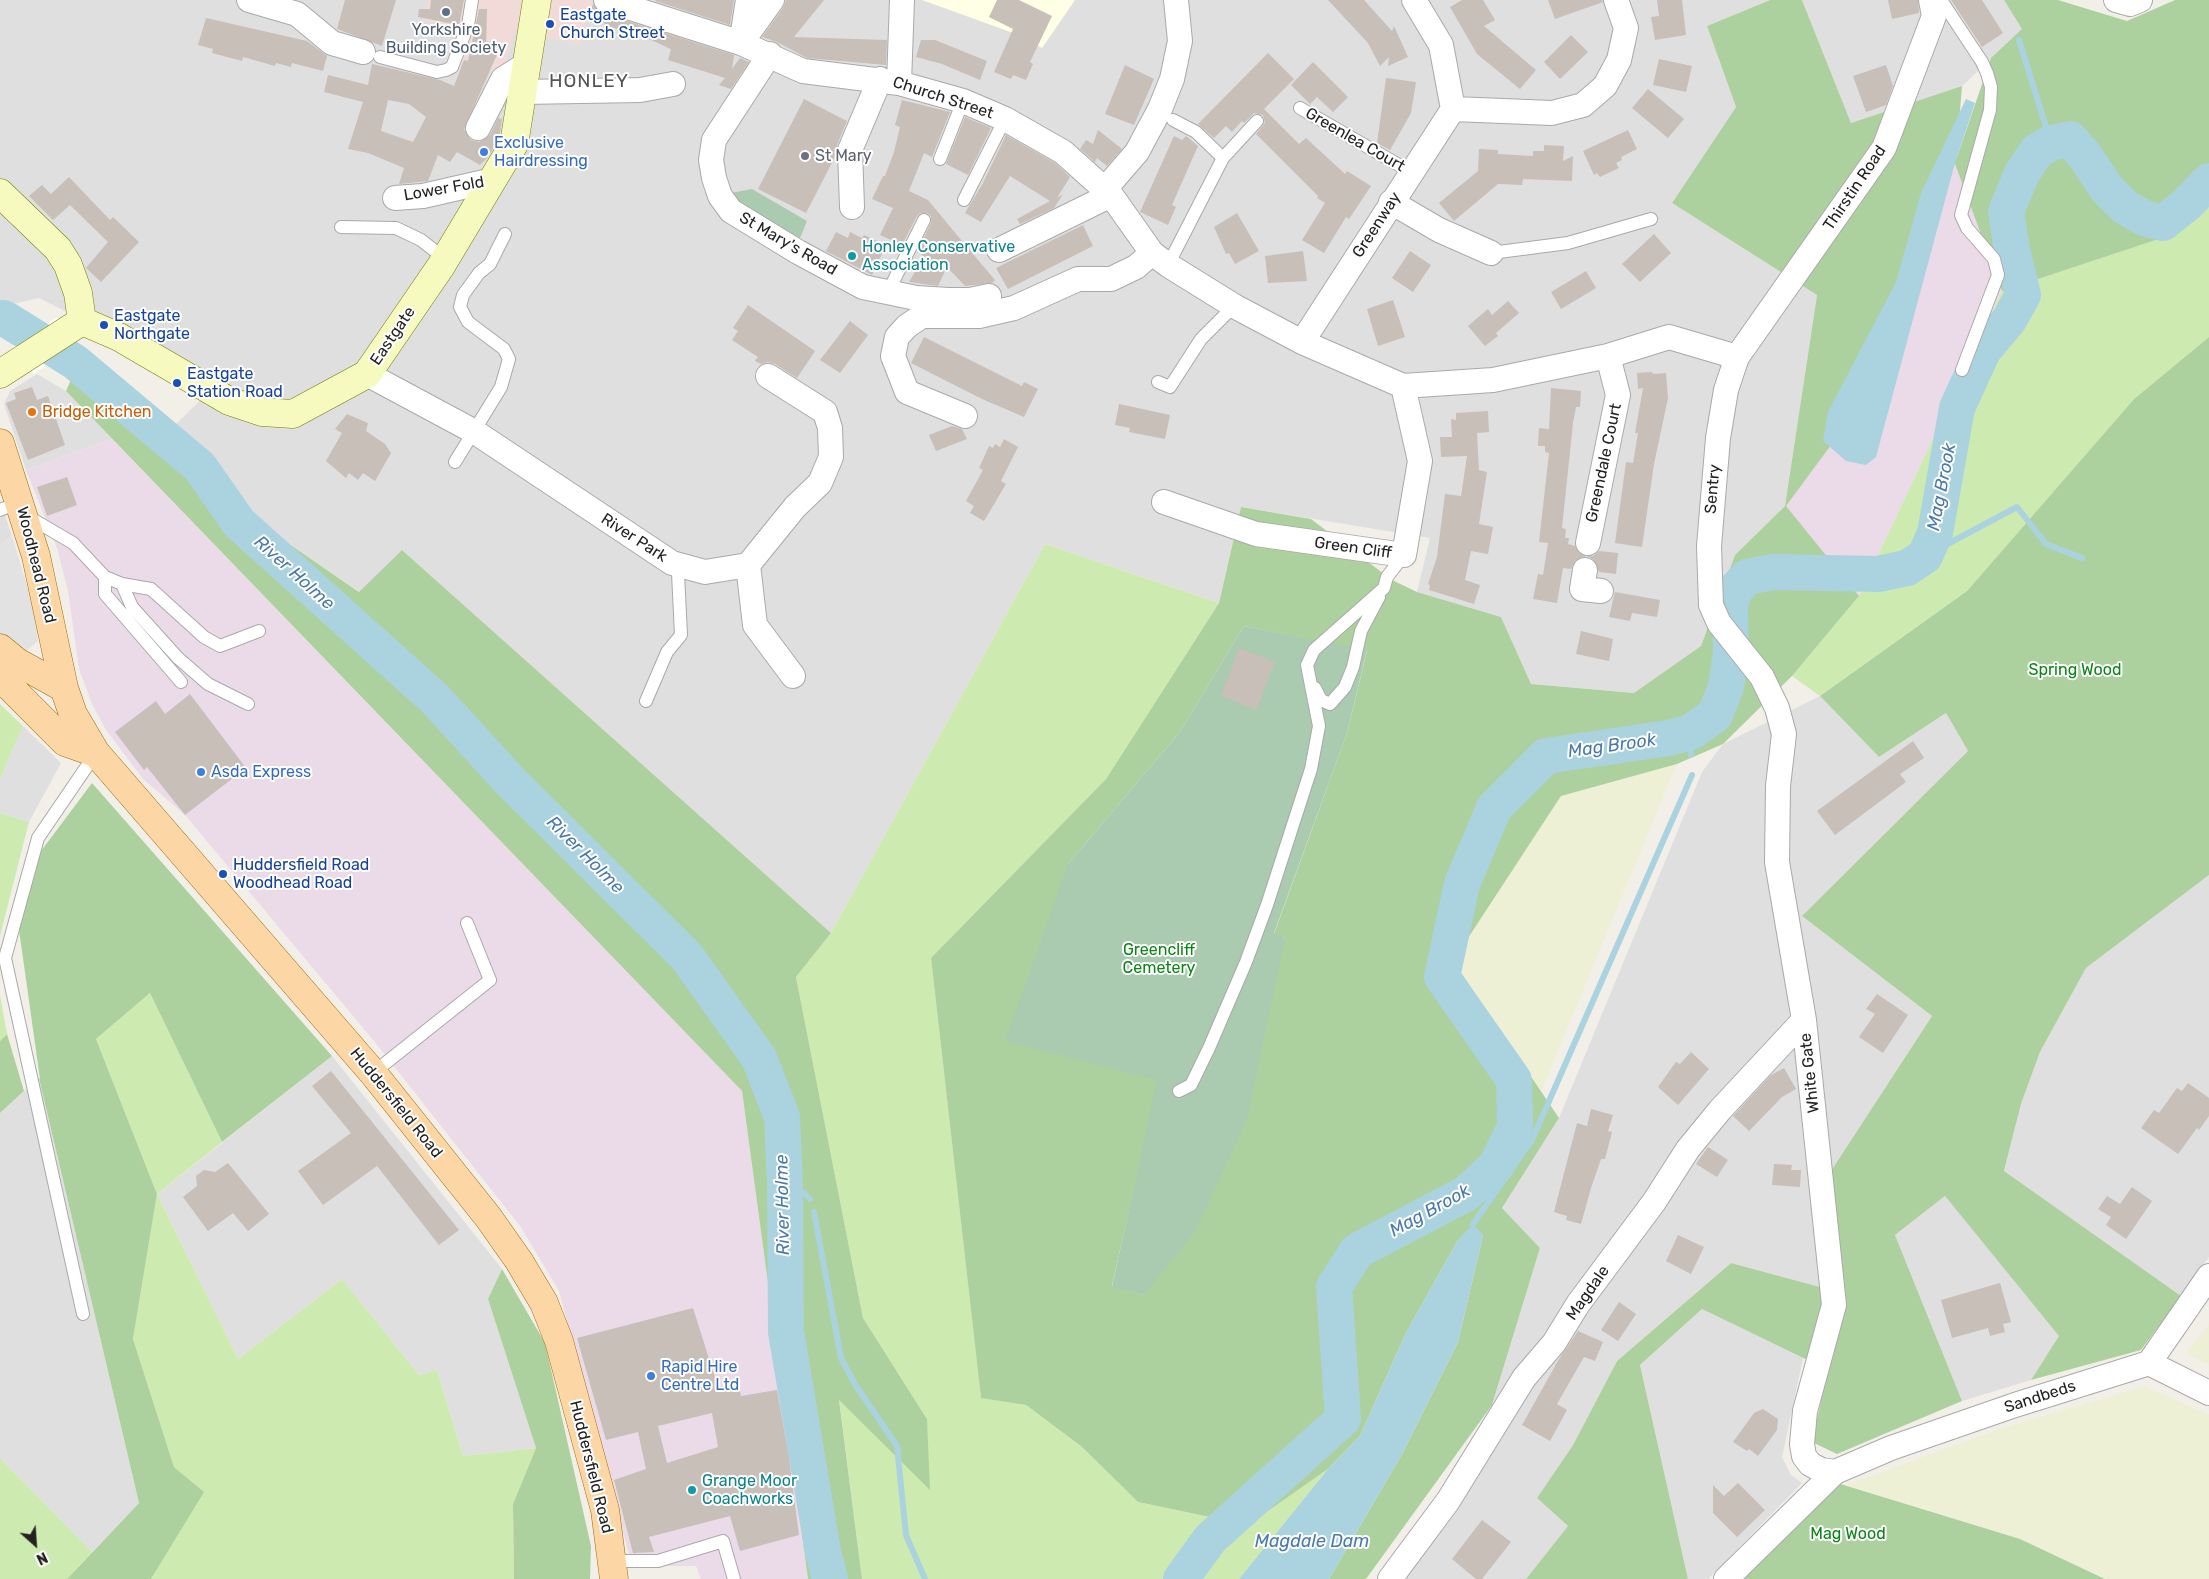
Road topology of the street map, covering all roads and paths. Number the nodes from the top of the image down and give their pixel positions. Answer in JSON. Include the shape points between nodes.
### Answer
{"nodes":[{"id":1,"x":249,"y":0,"type":"edge"},
{"id":2,"x":472,"y":0,"type":"edge"},
{"id":3,"x":537,"y":0,"type":"edge"},
{"id":4,"x":606,"y":0,"type":"edge"},
{"id":5,"x":748,"y":0,"type":"edge"},
{"id":6,"x":772,"y":0,"type":"edge"},
{"id":7,"x":902,"y":0,"type":"edge"},
{"id":8,"x":1176,"y":0,"type":"edge"},
{"id":9,"x":1414,"y":0,"type":"edge"},
{"id":10,"x":1616,"y":0,"type":"edge"},
{"id":11,"x":1931,"y":0,"type":"edge"},
{"id":12,"x":1941,"y":0,"type":"edge"},
{"id":13,"x":2116,"y":0,"type":"edge"},
{"id":14,"x":2140,"y":0,"type":"edge"},
{"id":15,"x":648,"y":6,"type":"edge"},
{"id":16,"x":298,"y":7,"type":"edge"},
{"id":17,"x":742,"y":43,"type":"junction"},
{"id":18,"x":371,"y":54,"type":"joint"},
{"id":19,"x":770,"y":54,"type":"junction"},
{"id":20,"x":526,"y":64,"type":"junction"},
{"id":21,"x":889,"y":81,"type":"junction"},
{"id":22,"x":673,"y":84,"type":"dead end"},
{"id":23,"x":522,"y":92,"type":"junction"},
{"id":24,"x":963,"y":101,"type":"junction"},
{"id":25,"x":1300,"y":108,"type":"dead end"},
{"id":26,"x":1452,"y":109,"type":"junction"},
{"id":27,"x":1005,"y":119,"type":"junction"},
{"id":28,"x":1174,"y":120,"type":"dead end"},
{"id":29,"x":1256,"y":120,"type":"dead end"},
{"id":30,"x":478,"y":128,"type":"dead end"},
{"id":31,"x":940,"y":158,"type":"dead end"},
{"id":32,"x":1224,"y":158,"type":"junction"},
{"id":33,"x":1411,"y":172,"type":"junction"},
{"id":34,"x":493,"y":180,"type":"junction"},
{"id":35,"x":1108,"y":192,"type":"junction"},
{"id":36,"x":0,"y":193,"type":"edge"},
{"id":37,"x":395,"y":198,"type":"dead end"},
{"id":38,"x":964,"y":200,"type":"dead end"},
{"id":39,"x":1391,"y":202,"type":"junction"},
{"id":40,"x":852,"y":206,"type":"dead end"},
{"id":41,"x":1651,"y":219,"type":"dead end"},
{"id":42,"x":924,"y":220,"type":"dead end"},
{"id":43,"x":341,"y":227,"type":"dead end"},
{"id":44,"x":505,"y":234,"type":"dead end"},
{"id":45,"x":999,"y":250,"type":"dead end"},
{"id":46,"x":1491,"y":253,"type":"joint"},
{"id":47,"x":445,"y":259,"type":"junction"},
{"id":48,"x":1160,"y":259,"type":"junction"},
{"id":49,"x":888,"y":292,"type":"junction"},
{"id":50,"x":989,"y":296,"type":"dead end"},
{"id":51,"x":1234,"y":306,"type":"junction"},
{"id":52,"x":74,"y":326,"type":"junction"},
{"id":53,"x":1302,"y":342,"type":"junction"},
{"id":54,"x":1608,"y":356,"type":"junction"},
{"id":55,"x":1737,"y":357,"type":"junction"},
{"id":56,"x":1962,"y":370,"type":"dead end"},
{"id":57,"x":0,"y":374,"type":"edge"},
{"id":58,"x":367,"y":374,"type":"junction"},
{"id":59,"x":768,"y":376,"type":"dead end"},
{"id":60,"x":1158,"y":382,"type":"dead end"},
{"id":61,"x":1403,"y":386,"type":"junction"},
{"id":62,"x":964,"y":416,"type":"dead end"},
{"id":63,"x":474,"y":432,"type":"junction"},
{"id":64,"x":0,"y":443,"type":"edge"},
{"id":65,"x":455,"y":462,"type":"dead end"},
{"id":66,"x":1164,"y":502,"type":"dead end"},
{"id":67,"x":15,"y":509,"type":"edge"},
{"id":68,"x":1588,"y":543,"type":"dead end"},
{"id":69,"x":1404,"y":555,"type":"junction"},
{"id":70,"x":672,"y":563,"type":"junction"},
{"id":71,"x":748,"y":565,"type":"junction"},
{"id":72,"x":1585,"y":570,"type":"dead end"},
{"id":73,"x":105,"y":577,"type":"junction"},
{"id":74,"x":122,"y":584,"type":"junction"},
{"id":75,"x":1384,"y":588,"type":"junction"},
{"id":76,"x":1601,"y":591,"type":"dead end"},
{"id":77,"x":1719,"y":623,"type":"joint"},
{"id":78,"x":259,"y":631,"type":"dead end"},
{"id":79,"x":54,"y":640,"type":"junction"},
{"id":80,"x":0,"y":648,"type":"edge"},
{"id":81,"x":793,"y":676,"type":"dead end"},
{"id":82,"x":0,"y":677,"type":"edge"},
{"id":83,"x":181,"y":682,"type":"dead end"},
{"id":84,"x":1312,"y":683,"type":"junction"},
{"id":85,"x":64,"y":688,"type":"junction"},
{"id":86,"x":25,"y":701,"type":"junction"},
{"id":87,"x":646,"y":701,"type":"dead end"},
{"id":88,"x":248,"y":704,"type":"dead end"},
{"id":89,"x":96,"y":753,"type":"junction"},
{"id":90,"x":467,"y":923,"type":"dead end"},
{"id":91,"x":1804,"y":1020,"type":"junction"},
{"id":92,"x":373,"y":1073,"type":"junction"},
{"id":93,"x":1179,"y":1091,"type":"dead end"},
{"id":94,"x":2209,"y":1276,"type":"edge"},
{"id":95,"x":83,"y":1314,"type":"dead end"},
{"id":96,"x":2149,"y":1363,"type":"junction"},
{"id":97,"x":2209,"y":1393,"type":"edge"},
{"id":98,"x":1835,"y":1472,"type":"junction"},
{"id":99,"x":613,"y":1570,"type":"edge"},
{"id":100,"x":734,"y":1579,"type":"edge"},
{"id":101,"x":1390,"y":1579,"type":"edge"},
{"id":102,"x":1726,"y":1579,"type":"edge"}],
"edges":[{"from":1,"to":16,"type":"street"},
{"from":2,"to":18,"type":"lane","via":[[468,25],[452,66],[446,70],[437,72]]},
{"from":3,"to":20,"type":"street","name":"Eastgate"},
{"from":4,"to":15,"type":"street","name":"Church Street"},
{"from":5,"to":17,"type":"street"},
{"from":6,"to":17,"type":"street"},
{"from":7,"to":21,"type":"street"},
{"from":8,"to":35,"type":"street","via":[[1180,41],[1172,79],[1137,152]]},
{"from":9,"to":26,"type":"street","via":[[1440,45]]},
{"from":10,"to":26,"type":"street","via":[[1626,28],[1619,60],[1604,86],[1583,105],[1552,113]]},
{"from":11,"to":55,"type":"street","name":"Thirstin Road","via":[[1934,16],[1884,148]]},
{"from":12,"to":56,"type":"lane","via":[[1982,62],[1990,87],[1990,110],[1961,215],[1967,228],[1994,259],[1998,275]]},
{"from":13,"to":14,"type":"street","via":[[2130,4]]},
{"from":15,"to":17,"type":"street","name":"Church Street"},
{"from":16,"to":18,"type":"street","via":[[332,43]]},
{"from":17,"to":19,"type":"street","name":"Church Street"},
{"from":19,"to":21,"type":"street","name":"Church Street","via":[[804,71]]},
{"from":19,"to":49,"type":"street","name":"St Mary's Road","via":[[714,140],[711,160],[720,196],[731,211],[798,252],[863,287]]},
{"from":20,"to":23,"type":"street","name":"Eastgate"},
{"from":20,"to":30,"type":"street","via":[[503,79]]},
{"from":21,"to":24,"type":"street","name":"Church Street"},
{"from":21,"to":40,"type":"street","via":[[850,150]]},
{"from":22,"to":23,"type":"street","via":[[640,90]]},
{"from":23,"to":34,"type":"street","name":"Eastgate","via":[[514,144]]},
{"from":24,"to":27,"type":"street","name":"Church Street"},
{"from":24,"to":31,"type":"lane"},
{"from":25,"to":33,"type":"lane","name":"Greenlea Court"},
{"from":26,"to":33,"type":"street","name":"Greenway"},
{"from":27,"to":35,"type":"street","name":"Church Street","via":[[1063,152]]},
{"from":27,"to":38,"type":"lane"},
{"from":28,"to":32,"type":"lane","via":[[1196,132]]},
{"from":29,"to":32,"type":"lane"},
{"from":32,"to":48,"type":"lane"},
{"from":33,"to":39,"type":"street","name":"Greenway"},
{"from":34,"to":37,"type":"street","name":"Lower Fold","via":[[423,196]]},
{"from":34,"to":47,"type":"street","name":"Eastgate"},
{"from":35,"to":45,"type":"street"},
{"from":35,"to":48,"type":"street","name":"Church Street"},
{"from":36,"to":52,"type":"street","via":[[58,249],[68,265],[78,293]]},
{"from":39,"to":46,"type":"street","via":[[1439,230]]},
{"from":39,"to":53,"type":"street","name":"Greenway"},
{"from":41,"to":46,"type":"lane","via":[[1568,243]]},
{"from":42,"to":49,"type":"lane"},
{"from":43,"to":47,"type":"lane","via":[[396,228],[421,240]]},
{"from":44,"to":63,"type":"lane","via":[[490,264],[478,273],[460,307],[468,322],[504,349],[509,359],[502,387]]},
{"from":47,"to":58,"type":"street","name":"Eastgate"},
{"from":48,"to":51,"type":"street","name":"Church Street"},
{"from":48,"to":62,"type":"street","via":[[1111,279],[1078,279],[1014,308],[979,316],[922,316],[906,326],[897,337],[894,356],[907,392]]},
{"from":49,"to":50,"type":"street","name":"St Mary's Road","via":[[948,300]]},
{"from":51,"to":53,"type":"street","name":"Church Street"},
{"from":51,"to":60,"type":"lane","via":[[1201,339],[1170,387]]},
{"from":52,"to":57,"type":"street"},
{"from":52,"to":58,"type":"street","name":"Eastgate","via":[[119,337],[229,401],[262,412],[293,414]]},
{"from":53,"to":61,"type":"street"},
{"from":54,"to":55,"type":"street","via":[[1669,337]]},
{"from":54,"to":61,"type":"street","via":[[1493,380]]},
{"from":54,"to":68,"type":"street","name":"Greendale Court","via":[[1618,395]]},
{"from":55,"to":77,"type":"street","name":"Sentry","via":[[1726,390],[1718,438],[1708,546],[1711,605]]},
{"from":58,"to":63,"type":"street","name":"River Park"},
{"from":59,"to":71,"type":"street","via":[[825,412],[830,428],[830,457],[820,482],[795,507]]},
{"from":61,"to":69,"type":"street","name":"Green Cliff","via":[[1420,461]]},
{"from":63,"to":65,"type":"lane"},
{"from":63,"to":70,"type":"street","name":"River Park"},
{"from":64,"to":67,"type":"main road","name":"Woodhead Road"},
{"from":66,"to":69,"type":"street","name":"Green Cliff","via":[[1256,534]]},
{"from":67,"to":73,"type":"lane","via":[[73,543]]},
{"from":67,"to":79,"type":"main road","name":"Woodhead Road","via":[[38,564]]},
{"from":69,"to":75,"type":"lane","via":[[1387,577]]},
{"from":70,"to":71,"type":"street","name":"River Park","via":[[706,572]]},
{"from":70,"to":87,"type":"lane","via":[[678,574],[681,635],[667,652]]},
{"from":71,"to":81,"type":"street","via":[[754,625]]},
{"from":72,"to":76,"type":"street","via":[[1582,589]]},
{"from":73,"to":74,"type":"lane"},
{"from":73,"to":83,"type":"lane","via":[[105,594]]},
{"from":74,"to":78,"type":"lane","via":[[151,588],[204,637],[220,646]]},
{"from":74,"to":88,"type":"lane","via":[[132,607],[178,658],[208,684]]},
{"from":75,"to":84,"type":"lane","via":[[1314,650],[1307,665]]},
{"from":75,"to":84,"type":"lane","via":[[1360,631],[1353,667],[1345,687],[1330,704],[1321,700]]},
{"from":77,"to":91,"type":"street","name":"White Gate","via":[[1762,678],[1784,734],[1778,786],[1777,862]]},
{"from":79,"to":80,"type":"main road","via":[[38,655],[26,656]]},
{"from":79,"to":85,"type":"main road","name":"Woodhead Road"},
{"from":80,"to":85,"type":"main road"},
{"from":82,"to":86,"type":"main road"},
{"from":84,"to":93,"type":"lane","via":[[1319,726],[1311,769],[1267,905],[1209,1048],[1191,1085]]},
{"from":85,"to":86,"type":"main road","via":[[50,696]]},
{"from":85,"to":89,"type":"main road","name":"Huddersfield Road","via":[[73,714]]},
{"from":86,"to":89,"type":"main road","via":[[65,742]]},
{"from":89,"to":92,"type":"main road","name":"Huddersfield Road"},
{"from":89,"to":95,"type":"lane","via":[[38,838],[5,958]]},
{"from":90,"to":92,"type":"lane","via":[[490,980]]},
{"from":91,"to":98,"type":"street","name":"White Gate","via":[[1834,1305],[1805,1410],[1802,1444],[1804,1456],[1810,1464]]},
{"from":91,"to":101,"type":"street","name":"Magdale","via":[[1688,1149],[1554,1343],[1524,1378],[1448,1501]]},
{"from":92,"to":99,"type":"main road","name":"Huddersfield Road","via":[[488,1218],[544,1303],[559,1341],[605,1510]]},
{"from":94,"to":96,"type":"street"},
{"from":96,"to":97,"type":"street"},
{"from":96,"to":98,"type":"street","name":"Sandbeds","via":[[2006,1408],[1891,1448]]},
{"from":98,"to":102,"type":"street"},
{"from":99,"to":100,"type":"lane","via":[[658,1561],[723,1541]]}]}
